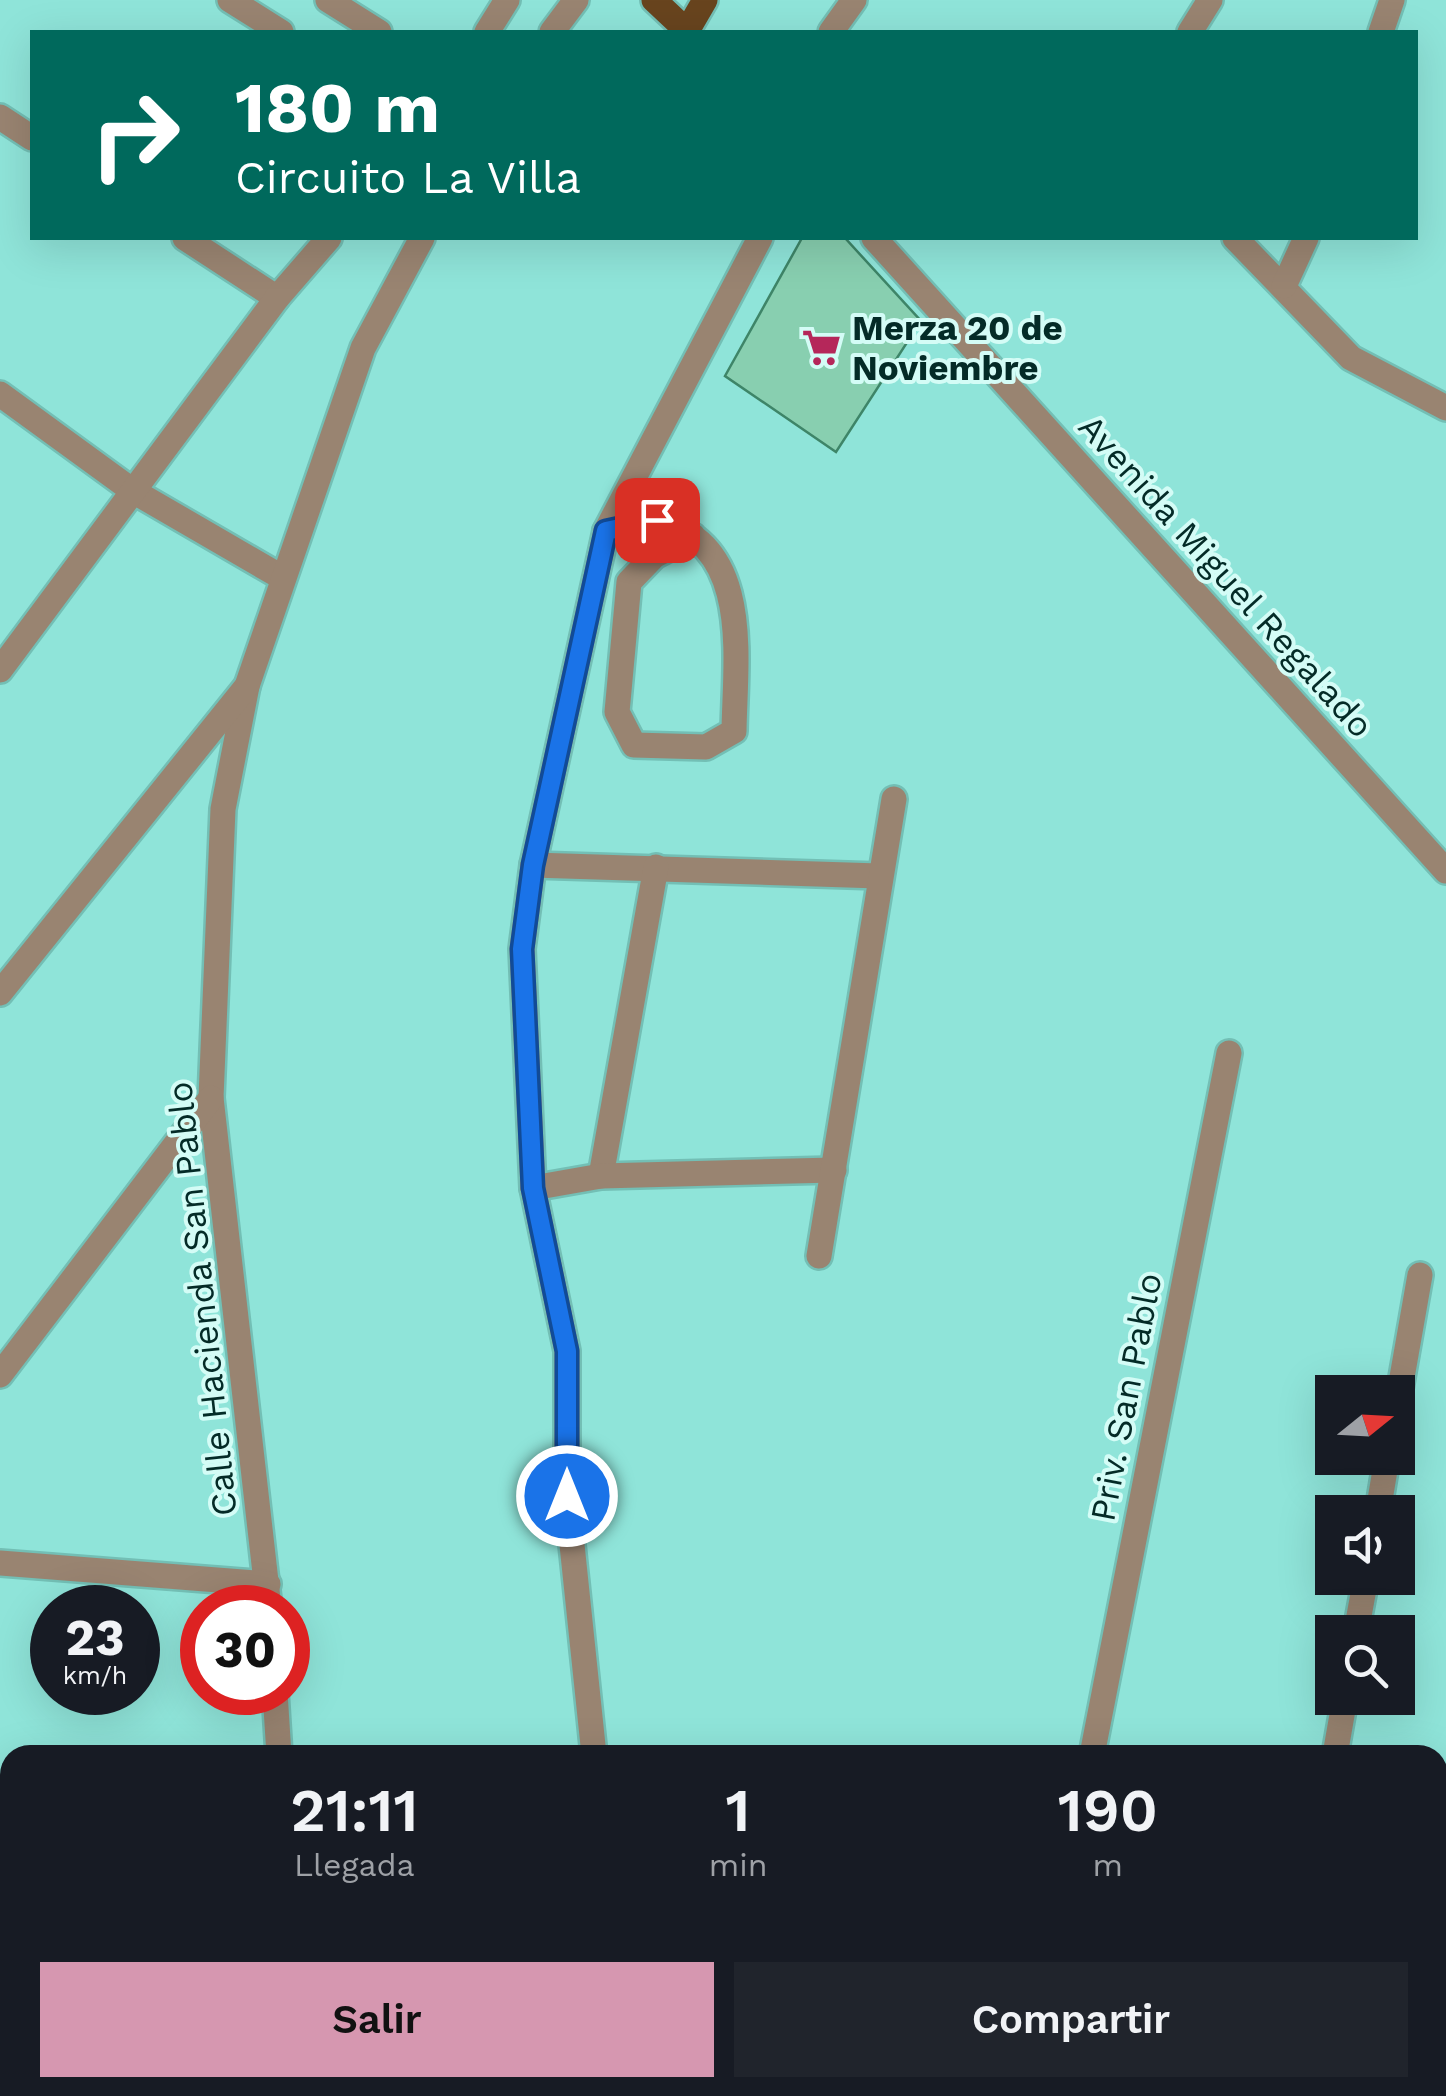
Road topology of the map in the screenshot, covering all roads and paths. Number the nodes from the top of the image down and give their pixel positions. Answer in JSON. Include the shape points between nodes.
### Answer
{"nodes":[{"id":1,"x":230,"y":0,"type":"edge"},
{"id":2,"x":328,"y":0,"type":"edge"},
{"id":3,"x":507,"y":0,"type":"edge"},
{"id":4,"x":576,"y":0,"type":"edge"},
{"id":5,"x":654,"y":0,"type":"edge"},
{"id":6,"x":705,"y":0,"type":"edge"},
{"id":7,"x":854,"y":0,"type":"edge"},
{"id":8,"x":1210,"y":0,"type":"edge"},
{"id":9,"x":1392,"y":0,"type":"edge"},
{"id":10,"x":278,"y":30,"type":"edge"},
{"id":11,"x":375,"y":30,"type":"edge"},
{"id":12,"x":488,"y":30,"type":"edge"},
{"id":13,"x":554,"y":30,"type":"edge"},
{"id":14,"x":685,"y":30,"type":"edge"},
{"id":15,"x":688,"y":30,"type":"edge"},
{"id":16,"x":832,"y":30,"type":"edge"},
{"id":17,"x":1191,"y":30,"type":"edge"},
{"id":18,"x":1381,"y":30,"type":"edge"},
{"id":19,"x":0,"y":117,"type":"edge"},
{"id":20,"x":30,"y":137,"type":"edge"},
{"id":21,"x":188,"y":240,"type":"edge"},
{"id":22,"x":327,"y":240,"type":"edge"},
{"id":23,"x":421,"y":240,"type":"edge"},
{"id":24,"x":759,"y":240,"type":"edge"},
{"id":25,"x":876,"y":240,"type":"edge"},
{"id":26,"x":1237,"y":240,"type":"edge"},
{"id":27,"x":1305,"y":240,"type":"edge"},
{"id":28,"x":1284,"y":286,"type":"junction"},
{"id":29,"x":277,"y":298,"type":"junction"},
{"id":30,"x":0,"y":394,"type":"edge"},
{"id":31,"x":1446,"y":408,"type":"edge"},
{"id":32,"x":133,"y":491,"type":"junction"},
{"id":33,"x":606,"y":531,"type":"junction"},
{"id":34,"x":693,"y":536,"type":"junction"},
{"id":35,"x":283,"y":578,"type":"junction"},
{"id":36,"x":0,"y":670,"type":"edge"},
{"id":37,"x":247,"y":686,"type":"junction"},
{"id":38,"x":894,"y":799,"type":"dead end"},
{"id":39,"x":533,"y":865,"type":"junction"},
{"id":40,"x":656,"y":867,"type":"junction"},
{"id":41,"x":1446,"y":872,"type":"edge"},
{"id":42,"x":880,"y":876,"type":"junction"},
{"id":43,"x":0,"y":993,"type":"edge"},
{"id":44,"x":1229,"y":1053,"type":"dead end"},
{"id":45,"x":211,"y":1098,"type":"junction"},
{"id":46,"x":834,"y":1170,"type":"junction"},
{"id":47,"x":601,"y":1176,"type":"junction"},
{"id":48,"x":533,"y":1188,"type":"junction"},
{"id":49,"x":819,"y":1256,"type":"dead end"},
{"id":50,"x":1420,"y":1275,"type":"dead end"},
{"id":51,"x":0,"y":1375,"type":"edge"},
{"id":52,"x":1402,"y":1375,"type":"edge"},
{"id":53,"x":0,"y":1564,"type":"edge"},
{"id":54,"x":180,"y":1585,"type":"edge"},
{"id":55,"x":267,"y":1585,"type":"edge"},
{"id":56,"x":276,"y":1715,"type":"edge"},
{"id":57,"x":1342,"y":1715,"type":"edge"},
{"id":58,"x":278,"y":1745,"type":"edge"},
{"id":59,"x":593,"y":1745,"type":"edge"},
{"id":60,"x":1094,"y":1745,"type":"edge"},
{"id":61,"x":1337,"y":1745,"type":"edge"}],
"edges":[{"from":1,"to":10,"type":"street"},
{"from":2,"to":11,"type":"street"},
{"from":3,"to":12,"type":"street"},
{"from":4,"to":13,"type":"street"},
{"from":5,"to":14,"type":"main road"},
{"from":6,"to":15,"type":"main road"},
{"from":7,"to":16,"type":"street"},
{"from":8,"to":17,"type":"street"},
{"from":9,"to":18,"type":"street"},
{"from":19,"to":20,"type":"street"},
{"from":21,"to":29,"type":"street"},
{"from":22,"to":29,"type":"street"},
{"from":23,"to":35,"type":"street","via":[[363,348]]},
{"from":24,"to":33,"type":"street"},
{"from":25,"to":41,"type":"street","name":"Avenida Miguel Regalado"},
{"from":26,"to":28,"type":"street"},
{"from":27,"to":28,"type":"street"},
{"from":28,"to":31,"type":"street","via":[[1351,358]]},
{"from":29,"to":32,"type":"street"},
{"from":30,"to":32,"type":"street"},
{"from":32,"to":35,"type":"street"},
{"from":32,"to":36,"type":"street"},
{"from":33,"to":34,"type":"street","via":[[657,520]]},
{"from":33,"to":39,"type":"street"},
{"from":34,"to":34,"type":"street","via":[[720,566],[735,608],[734,732],[706,747],[634,744],[617,712],[629,582],[654,556]]},
{"from":35,"to":37,"type":"street"},
{"from":37,"to":43,"type":"street"},
{"from":37,"to":45,"type":"street","name":"Calle Hacienda San Pablo","via":[[224,809]]},
{"from":38,"to":42,"type":"street"},
{"from":39,"to":40,"type":"street"},
{"from":39,"to":48,"type":"street","via":[[522,949]]},
{"from":40,"to":42,"type":"street"},
{"from":40,"to":47,"type":"street"},
{"from":42,"to":46,"type":"street"},
{"from":44,"to":60,"type":"street","name":"Priv. San Pablo"},
{"from":45,"to":51,"type":"street"},
{"from":45,"to":55,"type":"street","name":"Calle Hacienda San Pablo"},
{"from":46,"to":47,"type":"street"},
{"from":46,"to":49,"type":"street"},
{"from":47,"to":48,"type":"street"},
{"from":48,"to":59,"type":"street","via":[[567,1351],[567,1496]]},
{"from":50,"to":52,"type":"street"},
{"from":53,"to":54,"type":"street"},
{"from":56,"to":58,"type":"street"},
{"from":57,"to":61,"type":"street"}]}
